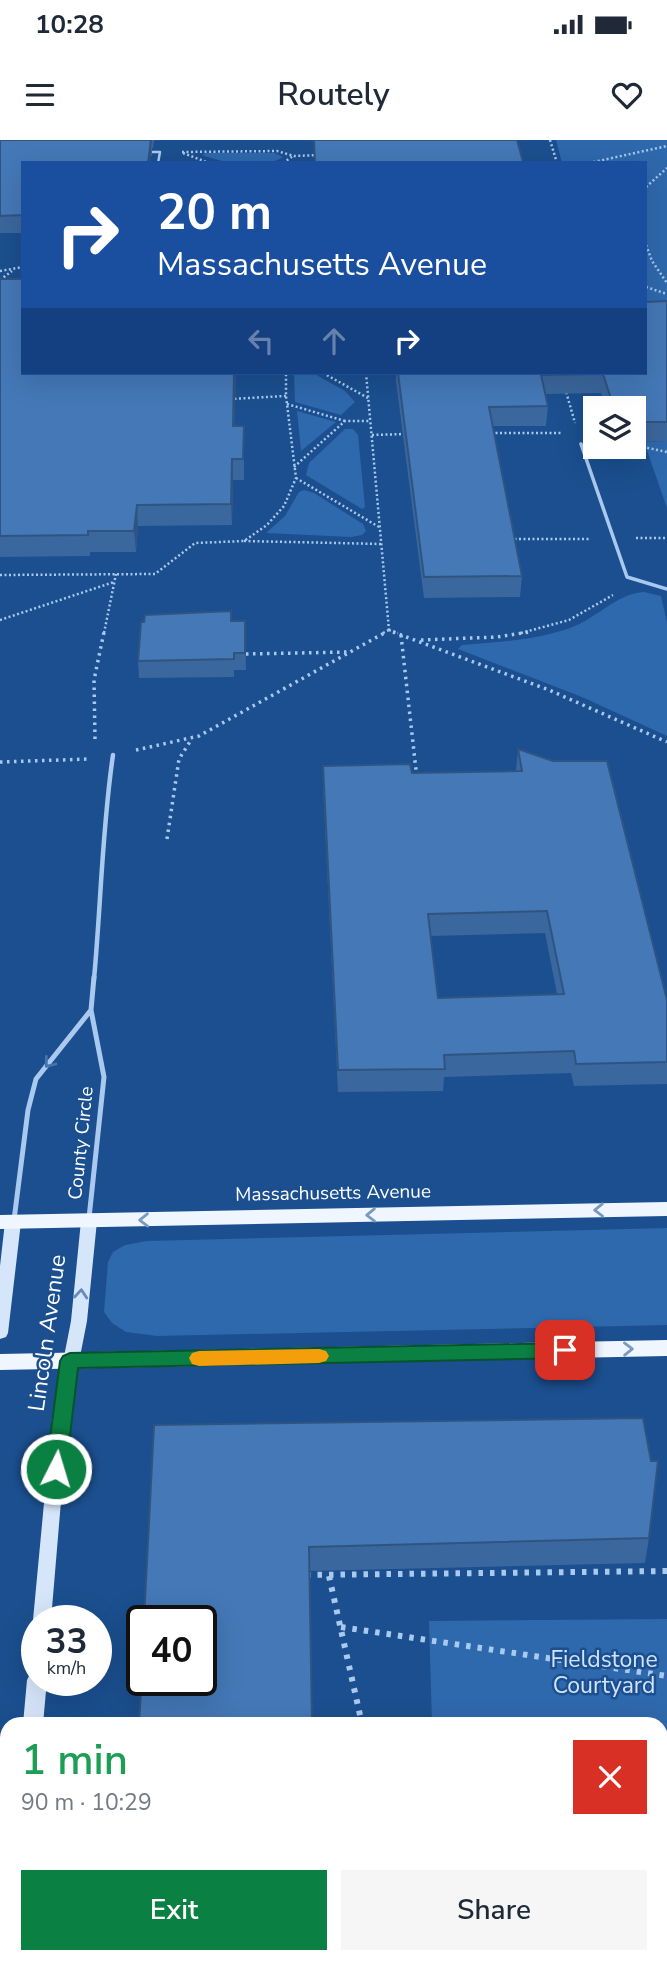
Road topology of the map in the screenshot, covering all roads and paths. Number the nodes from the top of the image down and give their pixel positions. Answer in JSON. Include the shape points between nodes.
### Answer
{"nodes":[{"id":1,"x":550,"y":140,"type":"edge"},
{"id":2,"x":667,"y":146,"type":"edge"},
{"id":3,"x":148,"y":152,"type":"edge"},
{"id":4,"x":326,"y":155,"type":"edge"},
{"id":5,"x":294,"y":156,"type":"junction"},
{"id":6,"x":158,"y":161,"type":"edge"},
{"id":7,"x":204,"y":161,"type":"edge"},
{"id":8,"x":286,"y":161,"type":"edge"},
{"id":9,"x":556,"y":161,"type":"edge"},
{"id":10,"x":598,"y":161,"type":"edge"},
{"id":11,"x":667,"y":169,"type":"edge"},
{"id":12,"x":647,"y":186,"type":"edge"},
{"id":13,"x":647,"y":248,"type":"edge"},
{"id":14,"x":21,"y":268,"type":"edge"},
{"id":15,"x":0,"y":271,"type":"edge"},
{"id":16,"x":13,"y":271,"type":"junction"},
{"id":17,"x":0,"y":281,"type":"edge"},
{"id":18,"x":667,"y":283,"type":"edge"},
{"id":19,"x":647,"y":287,"type":"edge"},
{"id":20,"x":667,"y":295,"type":"edge"},
{"id":21,"x":286,"y":375,"type":"edge"},
{"id":22,"x":327,"y":375,"type":"edge"},
{"id":23,"x":366,"y":375,"type":"edge"},
{"id":24,"x":564,"y":384,"type":"dead end"},
{"id":25,"x":286,"y":396,"type":"junction"},
{"id":26,"x":368,"y":398,"type":"junction"},
{"id":27,"x":228,"y":400,"type":"edge"},
{"id":28,"x":287,"y":404,"type":"junction"},
{"id":29,"x":345,"y":421,"type":"junction"},
{"id":30,"x":370,"y":421,"type":"junction"},
{"id":31,"x":578,"y":432,"type":"junction"},
{"id":32,"x":482,"y":433,"type":"edge"},
{"id":33,"x":413,"y":434,"type":"edge"},
{"id":34,"x":372,"y":435,"type":"junction"},
{"id":35,"x":581,"y":444,"type":"joint"},
{"id":36,"x":646,"y":448,"type":"edge"},
{"id":37,"x":667,"y":452,"type":"edge"},
{"id":38,"x":293,"y":467,"type":"junction"},
{"id":39,"x":296,"y":478,"type":"junction"},
{"id":40,"x":380,"y":527,"type":"junction"},
{"id":41,"x":244,"y":541,"type":"junction"},
{"id":42,"x":382,"y":544,"type":"junction"},
{"id":43,"x":116,"y":574,"type":"junction"},
{"id":44,"x":0,"y":575,"type":"edge"},
{"id":45,"x":632,"y":579,"type":"junction"},
{"id":46,"x":114,"y":582,"type":"junction"},
{"id":47,"x":667,"y":590,"type":"edge"},
{"id":48,"x":0,"y":620,"type":"edge"},
{"id":49,"x":389,"y":630,"type":"junction"},
{"id":50,"x":401,"y":634,"type":"junction"},
{"id":51,"x":416,"y":640,"type":"junction"},
{"id":52,"x":348,"y":652,"type":"junction"},
{"id":53,"x":246,"y":654,"type":"edge"},
{"id":54,"x":191,"y":740,"type":"junction"},
{"id":55,"x":667,"y":742,"type":"edge"},
{"id":56,"x":113,"y":755,"type":"junction"},
{"id":57,"x":96,"y":758,"type":"junction"},
{"id":58,"x":0,"y":762,"type":"edge"},
{"id":59,"x":417,"y":781,"type":"edge"},
{"id":60,"x":167,"y":839,"type":"dead end"},
{"id":61,"x":91,"y":1010,"type":"junction"},
{"id":62,"x":667,"y":1209,"type":"edge"},
{"id":63,"x":89,"y":1221,"type":"junction"},
{"id":64,"x":7,"y":1222,"type":"edge"},
{"id":65,"x":0,"y":1333,"type":"edge"},
{"id":66,"x":667,"y":1348,"type":"edge"},
{"id":67,"x":70,"y":1361,"type":"junction"},
{"id":68,"x":0,"y":1362,"type":"edge"},
{"id":69,"x":667,"y":1570,"type":"edge"},
{"id":70,"x":298,"y":1575,"type":"edge"},
{"id":71,"x":329,"y":1576,"type":"junction"},
{"id":72,"x":43,"y":1605,"type":"edge"},
{"id":73,"x":341,"y":1627,"type":"junction"},
{"id":74,"x":667,"y":1676,"type":"edge"},
{"id":75,"x":36,"y":1696,"type":"edge"},
{"id":76,"x":34,"y":1717,"type":"edge"},
{"id":77,"x":360,"y":1717,"type":"edge"}],
"edges":[{"from":1,"to":9,"type":"path"},
{"from":2,"to":10,"type":"path"},
{"from":3,"to":6,"type":"lane","via":[[160,152]]},
{"from":4,"to":5,"type":"path"},
{"from":5,"to":7,"type":"path","via":[[180,152]]},
{"from":5,"to":8,"type":"path"},
{"from":11,"to":12,"type":"path"},
{"from":13,"to":18,"type":"path"},
{"from":14,"to":16,"type":"path"},
{"from":15,"to":16,"type":"path"},
{"from":16,"to":17,"type":"path"},
{"from":19,"to":20,"type":"path"},
{"from":21,"to":25,"type":"path"},
{"from":22,"to":26,"type":"path"},
{"from":23,"to":26,"type":"path"},
{"from":24,"to":31,"type":"path"},
{"from":25,"to":27,"type":"path"},
{"from":25,"to":28,"type":"path"},
{"from":26,"to":30,"type":"path"},
{"from":28,"to":29,"type":"path"},
{"from":28,"to":38,"type":"path"},
{"from":29,"to":30,"type":"path"},
{"from":29,"to":38,"type":"path"},
{"from":30,"to":34,"type":"path"},
{"from":31,"to":32,"type":"path"},
{"from":31,"to":35,"type":"path"},
{"from":33,"to":34,"type":"path"},
{"from":34,"to":40,"type":"path"},
{"from":35,"to":45,"type":"lane","via":[[627,577]]},
{"from":36,"to":37,"type":"path"},
{"from":38,"to":39,"type":"path"},
{"from":39,"to":40,"type":"path"},
{"from":39,"to":41,"type":"path","via":[[284,506]]},
{"from":40,"to":42,"type":"path"},
{"from":41,"to":42,"type":"path"},
{"from":41,"to":43,"type":"path","via":[[195,543],[155,574]]},
{"from":42,"to":49,"type":"path"},
{"from":43,"to":44,"type":"path"},
{"from":43,"to":46,"type":"path"},
{"from":45,"to":47,"type":"lane"},
{"from":45,"to":51,"type":"path","via":[[593,610],[547,629],[492,638]]},
{"from":46,"to":48,"type":"path"},
{"from":46,"to":57,"type":"path","via":[[94,680]]},
{"from":49,"to":50,"type":"path"},
{"from":49,"to":52,"type":"path"},
{"from":50,"to":51,"type":"path"},
{"from":50,"to":59,"type":"path"},
{"from":51,"to":55,"type":"path","via":[[549,690]]},
{"from":52,"to":53,"type":"path"},
{"from":52,"to":54,"type":"path"},
{"from":54,"to":56,"type":"path"},
{"from":54,"to":60,"type":"path","via":[[179,759]]},
{"from":56,"to":57,"type":"path"},
{"from":56,"to":61,"type":"lane","name":"County Circle"},
{"from":57,"to":58,"type":"path"},
{"from":61,"to":63,"type":"lane","name":"County Circle","via":[[104,1077]]},
{"from":61,"to":64,"type":"lane","one_way":true,"via":[[36,1079]]},
{"from":62,"to":63,"type":"main road","name":"Massachusetts Avenue","one_way":true},
{"from":63,"to":64,"type":"main road","name":"Massachusetts Avenue"},
{"from":67,"to":63,"type":"street","name":"Lincoln Avenue","one_way":true,"via":[[79,1321]]},
{"from":64,"to":65,"type":"street"},
{"from":67,"to":66,"type":"main road","one_way":true},
{"from":67,"to":68,"type":"main road"},
{"from":67,"to":72,"type":"street","name":"Lincoln Avenue"},
{"from":69,"to":71,"type":"path"},
{"from":70,"to":71,"type":"path"},
{"from":71,"to":73,"type":"path"},
{"from":73,"to":74,"type":"path"},
{"from":73,"to":77,"type":"path"},
{"from":75,"to":76,"type":"street"}]}
